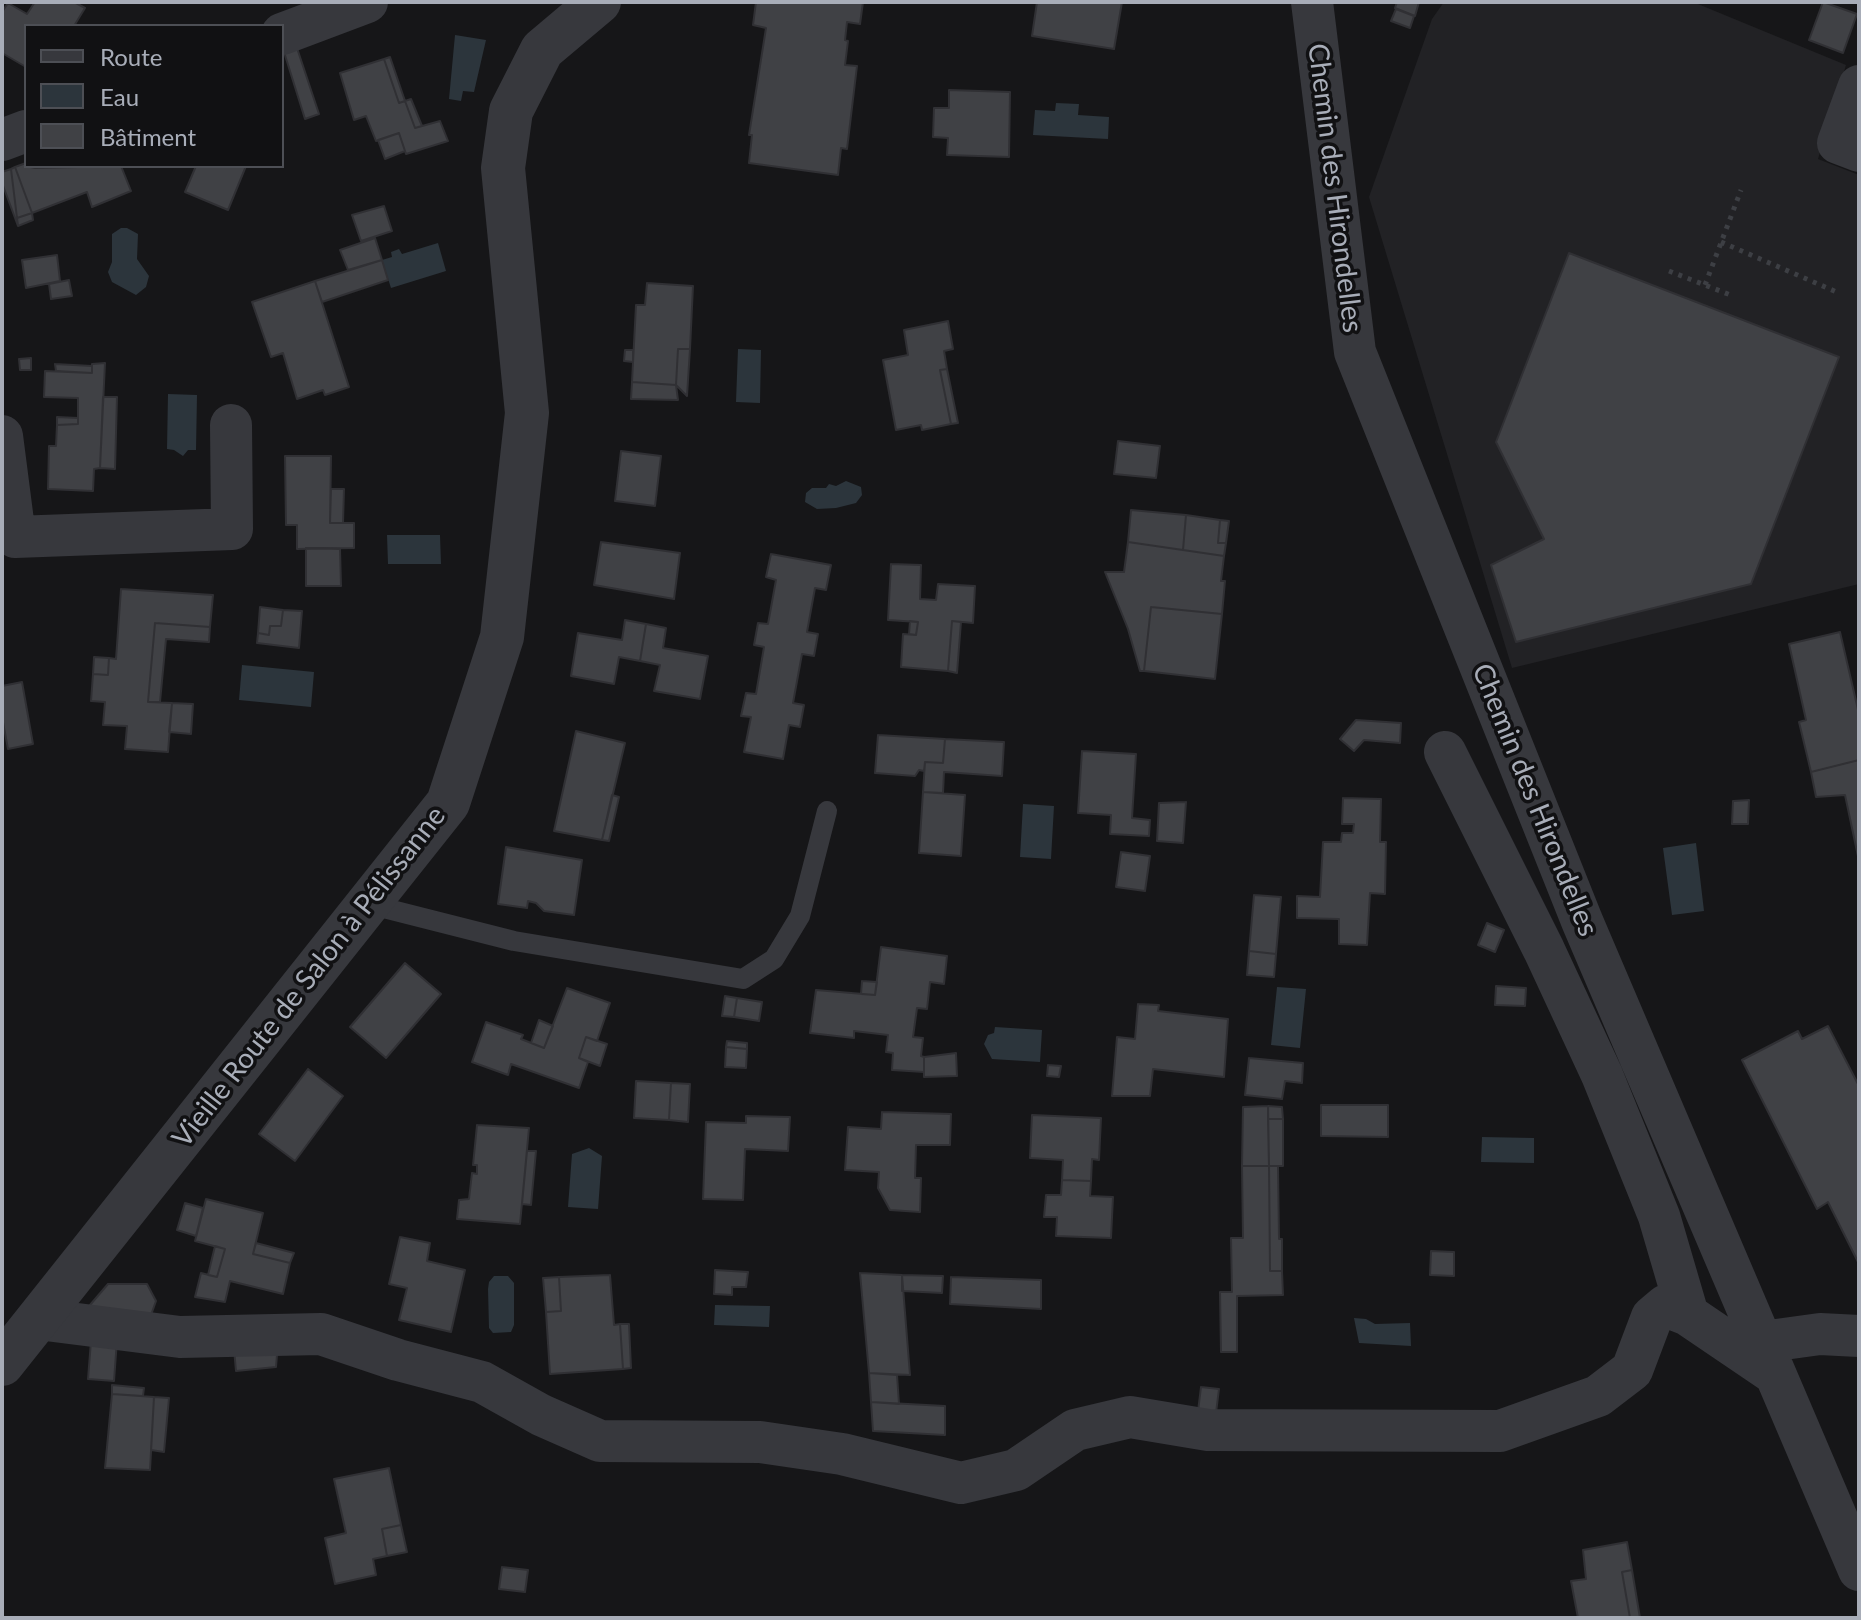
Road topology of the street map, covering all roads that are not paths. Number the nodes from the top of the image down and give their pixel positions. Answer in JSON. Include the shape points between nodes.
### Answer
{"nodes":[{"id":1,"x":367,"y":2,"type":"edge"},
{"id":2,"x":599,"y":2,"type":"edge"},
{"id":3,"x":1312,"y":2,"type":"edge"},
{"id":4,"x":284,"y":33,"type":"edge"},
{"id":5,"x":1859,"y":86,"type":"edge"},
{"id":6,"x":24,"y":132,"type":"edge"},
{"id":7,"x":2,"y":140,"type":"edge"},
{"id":8,"x":1859,"y":151,"type":"edge"},
{"id":9,"x":231,"y":425,"type":"dead end"},
{"id":10,"x":2,"y":436,"type":"edge"},
{"id":11,"x":1445,"y":752,"type":"dead end"},
{"id":12,"x":827,"y":811,"type":"dead end"},
{"id":13,"x":368,"y":904,"type":"junction"},
{"id":14,"x":1688,"y":1315,"type":"junction"},
{"id":15,"x":38,"y":1319,"type":"junction"},
{"id":16,"x":1859,"y":1336,"type":"edge"},
{"id":17,"x":1768,"y":1358,"type":"junction"},
{"id":18,"x":2,"y":1364,"type":"edge"},
{"id":19,"x":1859,"y":1570,"type":"edge"}],
"edges":[{"from":1,"to":4,"type":"street"},
{"from":2,"to":13,"type":"street","name":"Vieille Route de Salon à Pélissanne","via":[[542,50],[511,111],[503,168],[527,413],[502,637],[448,803]]},
{"from":3,"to":17,"type":"street","name":"Chemin des Hirondelles","via":[[1355,352],[1576,906]]},
{"from":5,"to":8,"type":"street","via":[[1838,143]]},
{"from":6,"to":7,"type":"street"},
{"from":9,"to":10,"type":"street","via":[[232,529],[15,537]]},
{"from":11,"to":14,"type":"street","via":[[1602,1075],[1659,1216]]},
{"from":12,"to":13,"type":"lane","via":[[800,916],[774,959],[743,979],[514,941]]},
{"from":13,"to":15,"type":"street","name":"Vieille Route de Salon à Pélissanne"},
{"from":14,"to":15,"type":"street","via":[[1665,1306],[1652,1317],[1632,1370],[1598,1396],[1500,1431],[1208,1430],[1130,1417],[1075,1430],[1016,1470],[961,1483],[842,1454],[760,1442],[600,1441],[482,1382],[321,1334],[180,1337]]},
{"from":14,"to":17,"type":"street"},
{"from":15,"to":18,"type":"street","name":"Vieille Route de Salon à Pélissanne"},
{"from":16,"to":17,"type":"street","via":[[1820,1334]]},
{"from":17,"to":19,"type":"street","name":"Chemin des Hirondelles"}]}
